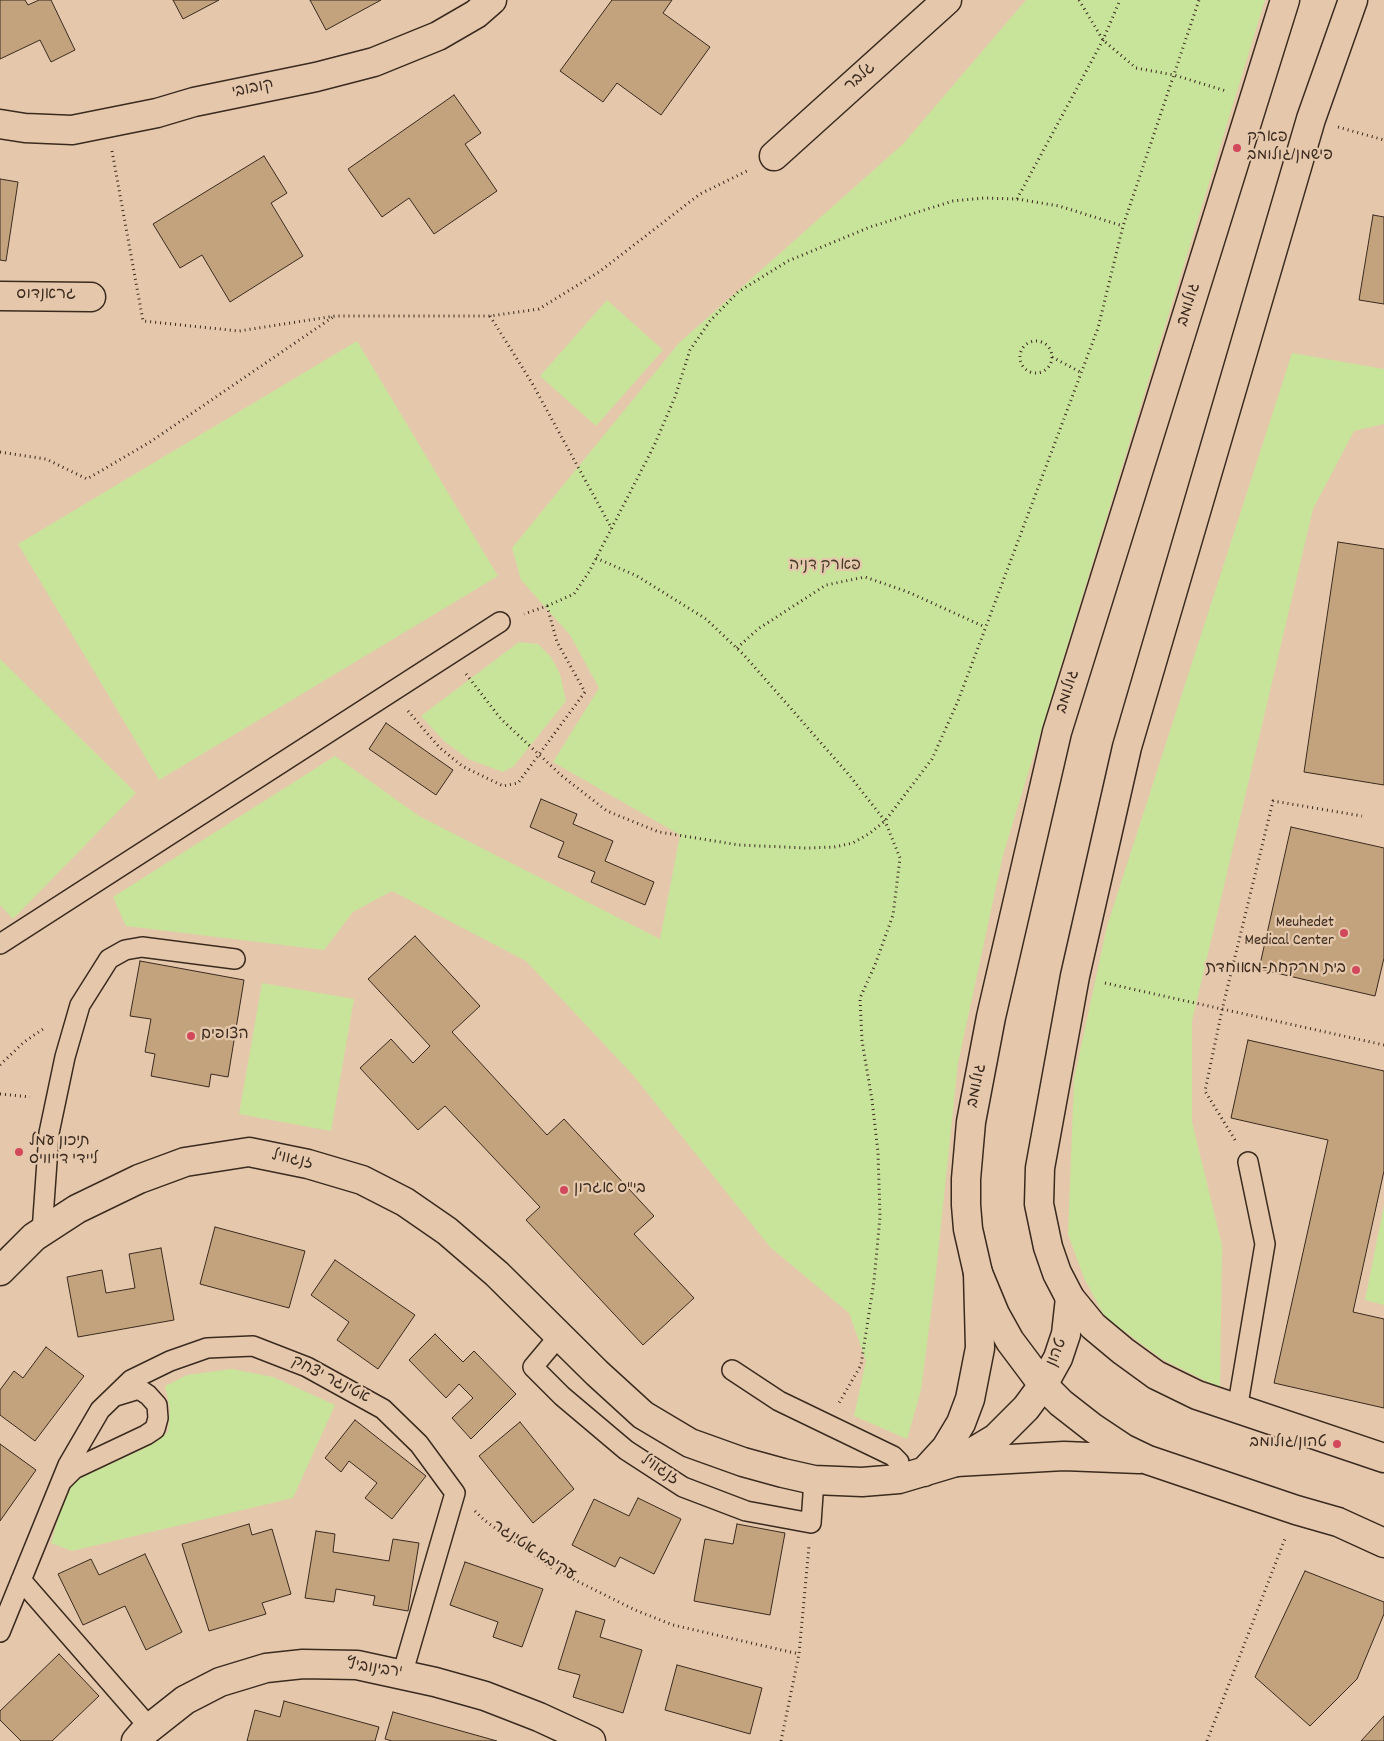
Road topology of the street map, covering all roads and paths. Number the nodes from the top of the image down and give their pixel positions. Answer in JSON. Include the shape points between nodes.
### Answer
{"nodes":[{"id":1,"x":492,"y":0,"type":"edge"},
{"id":2,"x":947,"y":0,"type":"edge"},
{"id":3,"x":1079,"y":0,"type":"edge"},
{"id":4,"x":1120,"y":0,"type":"edge"},
{"id":5,"x":1199,"y":0,"type":"edge"},
{"id":6,"x":1285,"y":0,"type":"edge"},
{"id":7,"x":1353,"y":0,"type":"edge"},
{"id":8,"x":1103,"y":40,"type":"junction"},
{"id":9,"x":1174,"y":75,"type":"junction"},
{"id":10,"x":1253,"y":100,"type":"junction"},
{"id":11,"x":1311,"y":119,"type":"junction"},
{"id":12,"x":107,"y":123,"type":"junction"},
{"id":13,"x":0,"y":124,"type":"edge"},
{"id":14,"x":1384,"y":140,"type":"edge"},
{"id":15,"x":774,"y":156,"type":"joint"},
{"id":16,"x":1017,"y":199,"type":"junction"},
{"id":17,"x":1123,"y":226,"type":"junction"},
{"id":18,"x":0,"y":296,"type":"edge"},
{"id":19,"x":91,"y":297,"type":"dead end"},
{"id":20,"x":335,"y":316,"type":"junction"},
{"id":21,"x":490,"y":316,"type":"junction"},
{"id":22,"x":1052,"y":357,"type":"junction"},
{"id":23,"x":1082,"y":372,"type":"junction"},
{"id":24,"x":0,"y":452,"type":"edge"},
{"id":25,"x":612,"y":529,"type":"junction"},
{"id":26,"x":596,"y":558,"type":"junction"},
{"id":27,"x":547,"y":606,"type":"junction"},
{"id":28,"x":500,"y":622,"type":"joint"},
{"id":29,"x":985,"y":628,"type":"junction"},
{"id":30,"x":737,"y":648,"type":"junction"},
{"id":31,"x":450,"y":654,"type":"junction"},
{"id":32,"x":391,"y":692,"type":"junction"},
{"id":33,"x":539,"y":754,"type":"junction"},
{"id":34,"x":1362,"y":816,"type":"dead end"},
{"id":35,"x":885,"y":821,"type":"junction"},
{"id":36,"x":0,"y":944,"type":"edge"},
{"id":37,"x":235,"y":958,"type":"dead end"},
{"id":38,"x":1075,"y":976,"type":"junction"},
{"id":39,"x":80,"y":1005,"type":"junction"},
{"id":40,"x":1222,"y":1010,"type":"junction"},
{"id":41,"x":1384,"y":1045,"type":"edge"},
{"id":42,"x":0,"y":1065,"type":"edge"},
{"id":43,"x":0,"y":1094,"type":"edge"},
{"id":44,"x":56,"y":1099,"type":"junction"},
{"id":45,"x":1248,"y":1162,"type":"joint"},
{"id":46,"x":42,"y":1232,"type":"junction"},
{"id":47,"x":0,"y":1271,"type":"edge"},
{"id":48,"x":978,"y":1273,"type":"junction"},
{"id":49,"x":1070,"y":1298,"type":"junction"},
{"id":50,"x":559,"y":1336,"type":"junction"},
{"id":51,"x":732,"y":1370,"type":"dead end"},
{"id":52,"x":1043,"y":1385,"type":"junction"},
{"id":53,"x":113,"y":1397,"type":"junction"},
{"id":54,"x":1237,"y":1410,"type":"junction"},
{"id":55,"x":826,"y":1425,"type":"junction"},
{"id":56,"x":1384,"y":1458,"type":"edge"},
{"id":57,"x":1148,"y":1460,"type":"junction"},
{"id":58,"x":956,"y":1462,"type":"junction"},
{"id":59,"x":911,"y":1476,"type":"junction"},
{"id":60,"x":814,"y":1480,"type":"junction"},
{"id":61,"x":60,"y":1482,"type":"junction"},
{"id":62,"x":455,"y":1492,"type":"junction"},
{"id":63,"x":1296,"y":1510,"type":"junction"},
{"id":64,"x":811,"y":1523,"type":"junction"},
{"id":65,"x":1384,"y":1543,"type":"edge"},
{"id":66,"x":21,"y":1580,"type":"junction"},
{"id":67,"x":0,"y":1632,"type":"edge"},
{"id":68,"x":799,"y":1654,"type":"junction"},
{"id":69,"x":402,"y":1675,"type":"junction"},
{"id":70,"x":143,"y":1734,"type":"edge"},
{"id":71,"x":591,"y":1741,"type":"edge"},
{"id":72,"x":781,"y":1741,"type":"edge"},
{"id":73,"x":1207,"y":1741,"type":"edge"}],
"edges":[{"from":1,"to":12,"type":"main road","name":"קובובי","via":[[476,14],[438,36],[374,62]]},
{"from":2,"to":15,"type":"main road","name":"גלבר"},
{"from":3,"to":8,"type":"path"},
{"from":4,"to":8,"type":"path"},
{"from":5,"to":9,"type":"path"},
{"from":6,"to":10,"type":"main road","name":"גולומב"},
{"from":7,"to":11,"type":"main road"},
{"from":8,"to":9,"type":"path","via":[[1136,68]]},
{"from":8,"to":16,"type":"path"},
{"from":9,"to":10,"type":"path"},
{"from":9,"to":17,"type":"path"},
{"from":10,"to":48,"type":"main road","name":"גולומב","via":[[1054,742],[991,1017],[971,1122],[966,1205]]},
{"from":11,"to":14,"type":"path"},
{"from":11,"to":38,"type":"main road","via":[[1127,747]]},
{"from":12,"to":13,"type":"main road","name":"קובובי","via":[[72,130]]},
{"from":12,"to":20,"type":"path","via":[[142,320],[239,331]]},
{"from":15,"to":21,"type":"path","via":[[700,194],[599,272],[539,310]]},
{"from":16,"to":17,"type":"path","via":[[1059,206]]},
{"from":16,"to":25,"type":"path","via":[[953,201],[870,227],[788,261],[738,292],[710,321],[690,350],[654,446]]},
{"from":17,"to":23,"type":"path","via":[[1098,328]]},
{"from":18,"to":19,"type":"main road","name":"גראנדוס"},
{"from":20,"to":21,"type":"path"},
{"from":20,"to":24,"type":"path","via":[[150,442],[87,479],[46,459]]},
{"from":21,"to":25,"type":"path","via":[[532,383]]},
{"from":22,"to":22,"type":"path","via":[[1048,345],[1033,340],[1023,346],[1020,357],[1026,370],[1034,373],[1045,371]]},
{"from":22,"to":23,"type":"path"},
{"from":23,"to":29,"type":"path"},
{"from":25,"to":26,"type":"path"},
{"from":26,"to":27,"type":"path","via":[[574,594]]},
{"from":26,"to":30,"type":"path","via":[[637,576],[706,619]]},
{"from":27,"to":28,"type":"path"},
{"from":27,"to":33,"type":"path","via":[[557,642],[585,692]]},
{"from":28,"to":31,"type":"lane"},
{"from":29,"to":30,"type":"path","via":[[908,592],[865,577],[826,585],[758,629]]},
{"from":29,"to":35,"type":"path","via":[[932,760]]},
{"from":30,"to":35,"type":"path","via":[[850,776]]},
{"from":31,"to":32,"type":"lane"},
{"from":31,"to":33,"type":"path","via":[[501,720]]},
{"from":32,"to":33,"type":"path","via":[[439,747],[462,766],[503,786],[518,783]]},
{"from":32,"to":36,"type":"lane"},
{"from":33,"to":35,"type":"path","via":[[607,811],[659,832],[739,845],[834,847],[853,843]]},
{"from":34,"to":40,"type":"path","via":[[1273,800]]},
{"from":35,"to":55,"type":"path","via":[[900,858],[893,915],[860,998],[862,1041],[878,1152],[880,1217],[874,1281],[861,1365]]},
{"from":37,"to":39,"type":"lane","via":[[142,947],[126,950],[109,959]]},
{"from":38,"to":40,"type":"path"},
{"from":38,"to":49,"type":"main road","via":[[1040,1168],[1040,1204],[1048,1247]]},
{"from":39,"to":42,"type":"path","via":[[24,1042]]},
{"from":39,"to":44,"type":"lane"},
{"from":40,"to":41,"type":"path"},
{"from":40,"to":45,"type":"path","via":[[1205,1092]]},
{"from":43,"to":44,"type":"path"},
{"from":44,"to":46,"type":"lane","via":[[49,1133]]},
{"from":45,"to":54,"type":"lane","via":[[1265,1244]]},
{"from":46,"to":47,"type":"main road","name":"זנגוויל"},
{"from":46,"to":50,"type":"main road","name":"זנגוויל","via":[[78,1208],[138,1179],[185,1162],[249,1152],[308,1164],[362,1180],[412,1207],[447,1231]]},
{"from":48,"to":52,"type":"main road","name":"גולומב","via":[[1010,1341]]},
{"from":48,"to":59,"type":"main road","via":[[980,1348],[970,1400],[946,1448]]},
{"from":49,"to":52,"type":"main road","name":"טהון","via":[[1066,1334],[1058,1358]]},
{"from":49,"to":54,"type":"main road","via":[[1093,1326],[1156,1375]]},
{"from":50,"to":60,"type":"main road","name":"זנגוויל","via":[[643,1415],[690,1443],[743,1462]]},
{"from":50,"to":64,"type":"lane","name":"זנגוויל","via":[[533,1367],[626,1450],[683,1487],[746,1511]]},
{"from":51,"to":55,"type":"lane","via":[[779,1401]]},
{"from":52,"to":57,"type":"main road","name":"טהון","via":[[1093,1428]]},
{"from":52,"to":58,"type":"main road","name":"זנגוויל","via":[[1026,1408],[996,1438]]},
{"from":53,"to":61,"type":"lane","name":"אטינגר יצחק","via":[[100,1410]]},
{"from":53,"to":61,"type":"lane","via":[[139,1389],[148,1395],[157,1405],[158,1418],[154,1429],[74,1469]]},
{"from":53,"to":62,"type":"lane","name":"אטינגר יצחק","via":[[132,1380],[170,1361],[207,1348],[252,1346],[307,1367],[383,1409],[419,1444]]},
{"from":54,"to":56,"type":"main road"},
{"from":55,"to":59,"type":"lane","via":[[893,1456]]},
{"from":57,"to":58,"type":"main road","via":[[1064,1456]]},
{"from":57,"to":63,"type":"main road","name":"טהון"},
{"from":58,"to":59,"type":"main road","name":"זנגוויל"},
{"from":59,"to":60,"type":"main road","name":"זנגוויל","via":[[862,1482]]},
{"from":60,"to":64,"type":"lane"},
{"from":61,"to":66,"type":"lane","name":"אטינגר יצחק"},
{"from":62,"to":68,"type":"path","name":"עקיבא אטינגר","via":[[484,1520],[553,1569],[635,1610],[673,1625]]},
{"from":62,"to":69,"type":"lane"},
{"from":63,"to":65,"type":"main road","name":"טהון","via":[[1338,1522]]},
{"from":63,"to":73,"type":"path"},
{"from":64,"to":68,"type":"path"},
{"from":66,"to":67,"type":"lane","name":"אטינגר יצחק"},
{"from":66,"to":70,"type":"lane"},
{"from":68,"to":72,"type":"path"},
{"from":69,"to":70,"type":"main road","name":"רבינוביץ'","via":[[357,1665],[303,1664],[266,1668],[220,1682],[185,1700]]},
{"from":69,"to":71,"type":"main road","name":"רבינוביץ'","via":[[485,1696]]}]}
